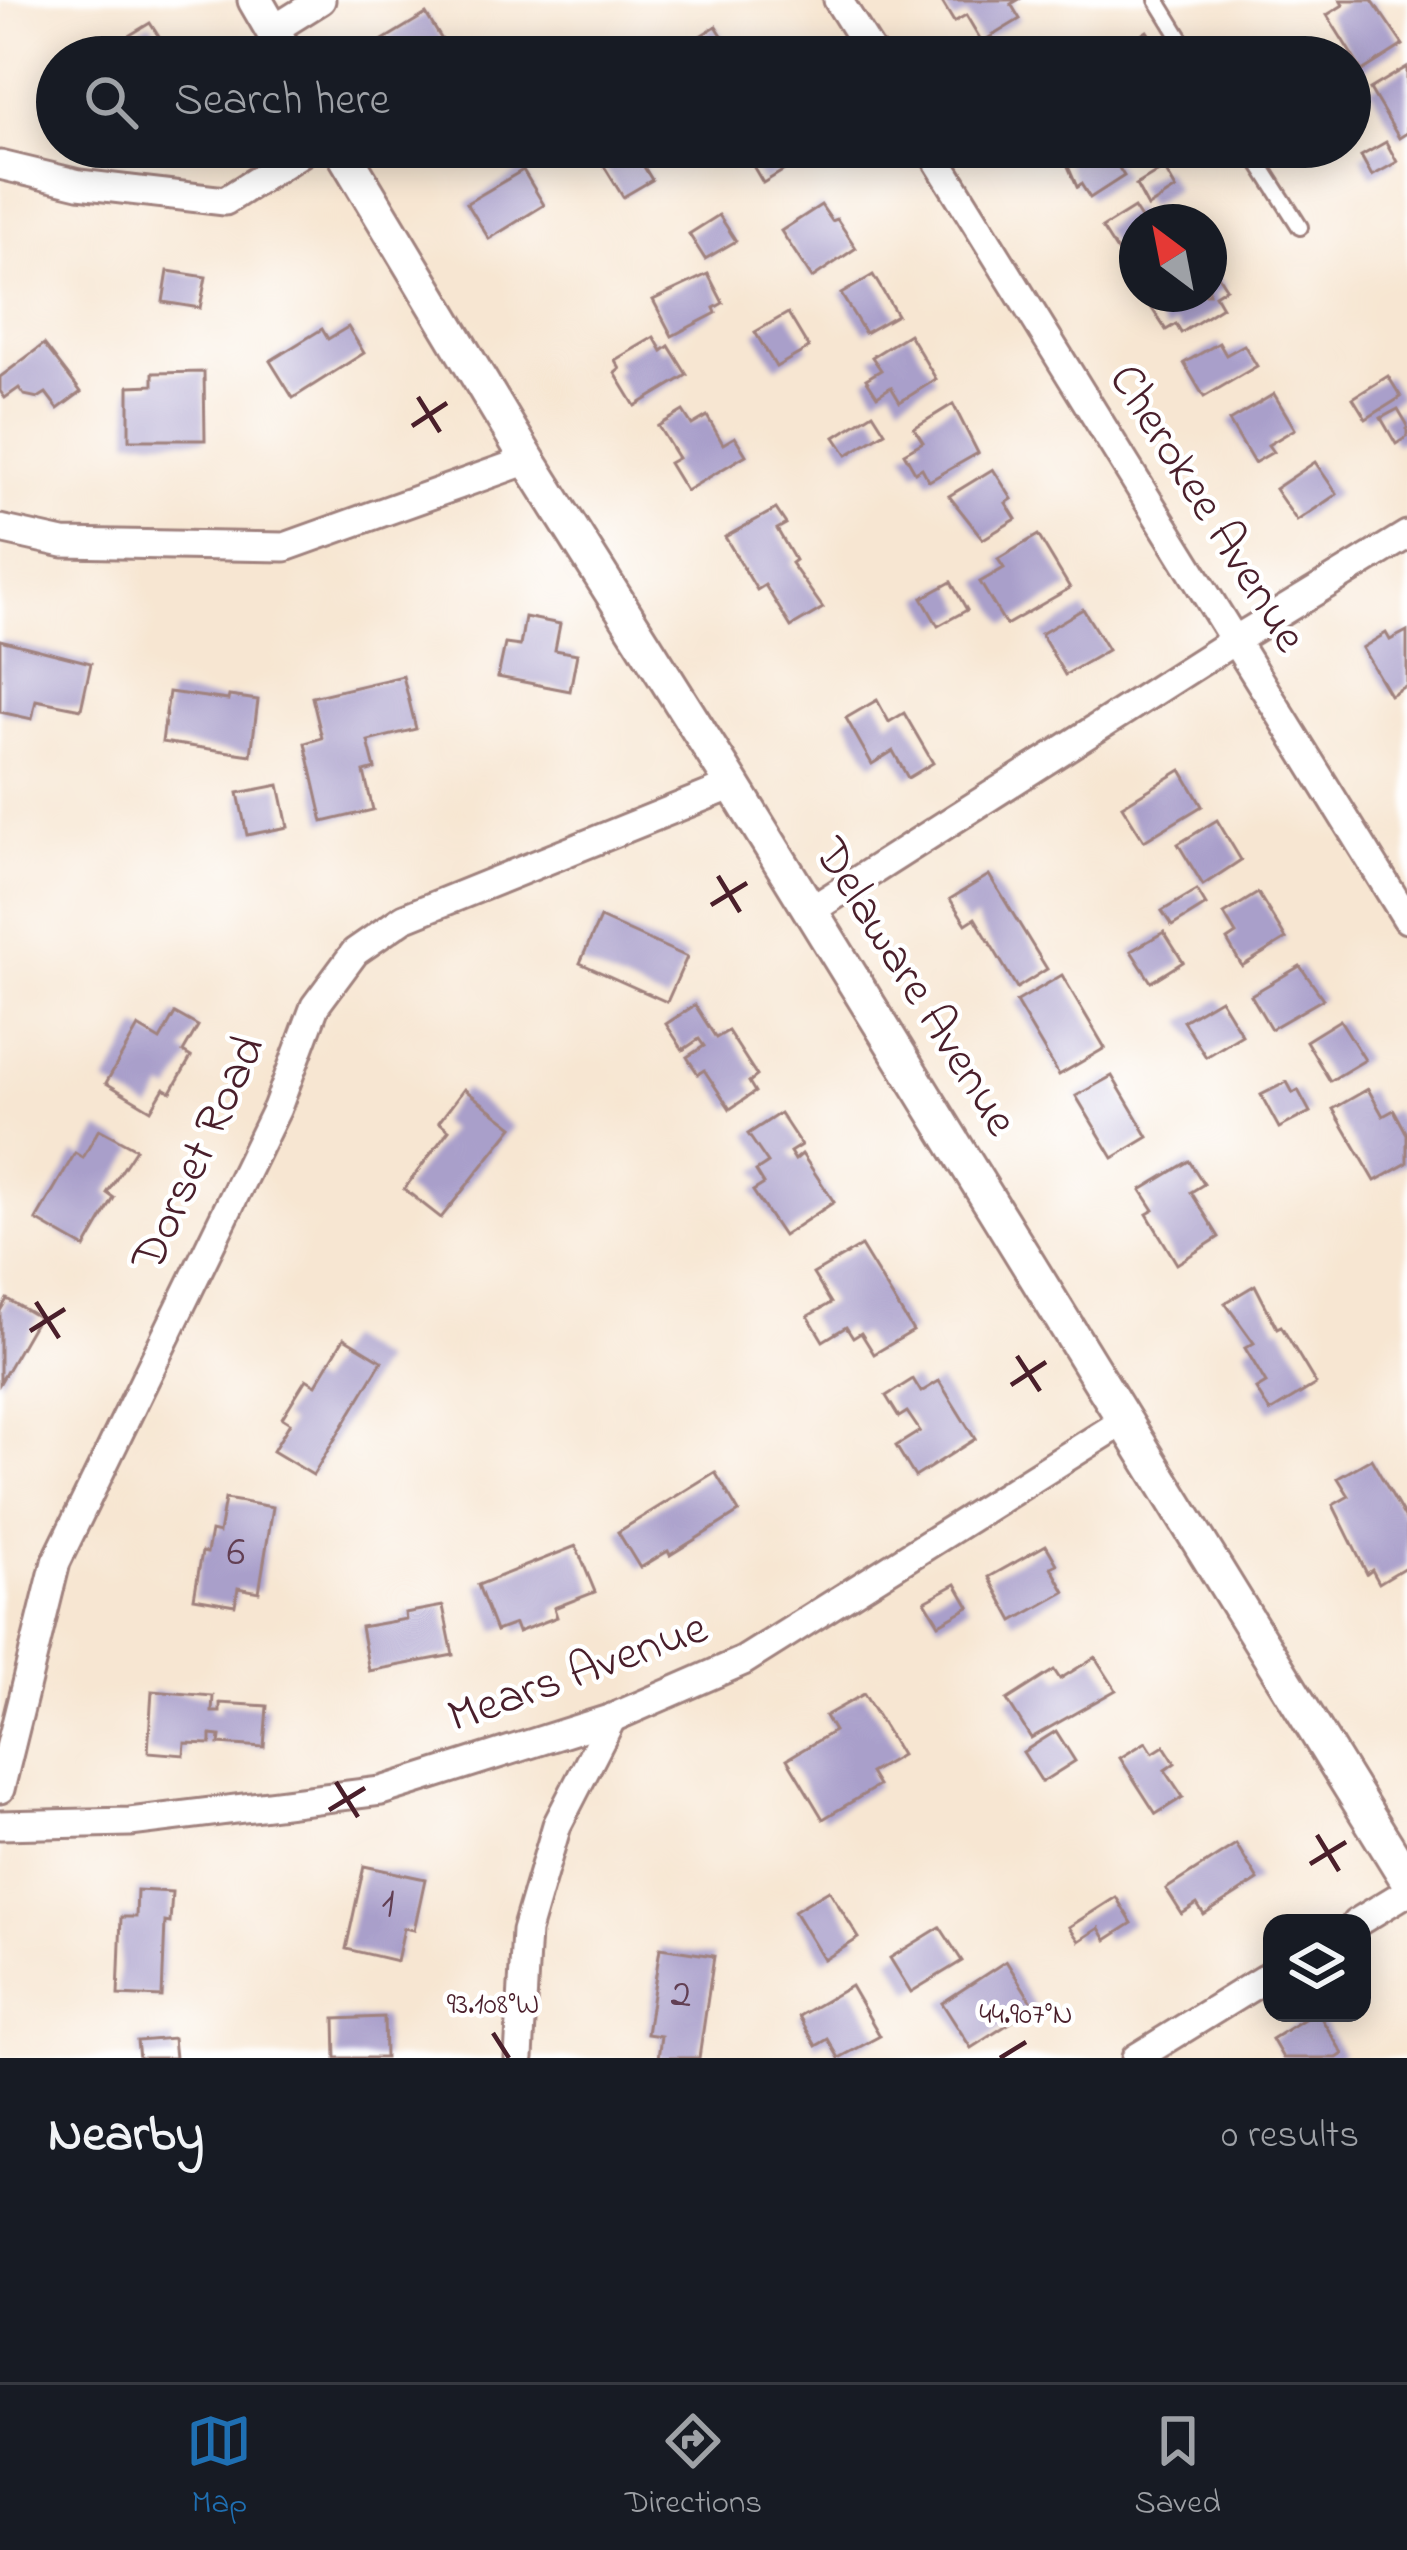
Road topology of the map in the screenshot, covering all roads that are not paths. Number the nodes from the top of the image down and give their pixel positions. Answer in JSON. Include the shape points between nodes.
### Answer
{"nodes":[{"id":1,"x":255,"y":0,"type":"edge"},
{"id":2,"x":321,"y":0,"type":"edge"},
{"id":3,"x":838,"y":0,"type":"edge"},
{"id":4,"x":1156,"y":0,"type":"edge"},
{"id":5,"x":277,"y":36,"type":"edge"},
{"id":6,"x":288,"y":36,"type":"edge"},
{"id":7,"x":861,"y":36,"type":"edge"},
{"id":8,"x":1179,"y":36,"type":"edge"},
{"id":9,"x":0,"y":165,"type":"edge"},
{"id":10,"x":277,"y":168,"type":"edge"},
{"id":11,"x":353,"y":168,"type":"edge"},
{"id":12,"x":942,"y":168,"type":"edge"},
{"id":13,"x":1262,"y":168,"type":"edge"},
{"id":14,"x":1300,"y":227,"type":"dead end"},
{"id":15,"x":528,"y":460,"type":"junction"},
{"id":16,"x":0,"y":529,"type":"edge"},
{"id":17,"x":1407,"y":535,"type":"edge"},
{"id":18,"x":1234,"y":640,"type":"junction"},
{"id":19,"x":734,"y":785,"type":"junction"},
{"id":20,"x":810,"y":911,"type":"junction"},
{"id":21,"x":1407,"y":919,"type":"edge"},
{"id":22,"x":1124,"y":1421,"type":"junction"},
{"id":23,"x":612,"y":1718,"type":"junction"},
{"id":24,"x":0,"y":1789,"type":"edge"},
{"id":25,"x":0,"y":1825,"type":"edge"},
{"id":26,"x":1407,"y":1879,"type":"edge"},
{"id":27,"x":1407,"y":1892,"type":"edge"},
{"id":28,"x":1371,"y":1914,"type":"edge"},
{"id":29,"x":1263,"y":1980,"type":"edge"},
{"id":30,"x":519,"y":2058,"type":"edge"},
{"id":31,"x":1136,"y":2058,"type":"edge"}],
"edges":[{"from":1,"to":5,"type":"street"},
{"from":2,"to":6,"type":"street"},
{"from":3,"to":7,"type":"street"},
{"from":4,"to":8,"type":"lane"},
{"from":9,"to":10,"type":"street","via":[[79,184],[225,201]]},
{"from":11,"to":15,"type":"street","name":"Delaware Avenue"},
{"from":12,"to":18,"type":"street","name":"Cherokee Avenue"},
{"from":13,"to":14,"type":"lane"},
{"from":15,"to":16,"type":"street","via":[[285,547],[63,542]]},
{"from":15,"to":19,"type":"street","name":"Delaware Avenue"},
{"from":17,"to":18,"type":"street"},
{"from":18,"to":20,"type":"street"},
{"from":18,"to":21,"type":"street","name":"Cherokee Avenue"},
{"from":19,"to":20,"type":"street","name":"Delaware Avenue"},
{"from":19,"to":24,"type":"street","name":"Dorset Road","via":[[404,918],[355,952],[315,1006],[277,1108],[56,1562]]},
{"from":20,"to":22,"type":"street","name":"Delaware Avenue"},
{"from":22,"to":23,"type":"street","name":"Mears Avenue","via":[[743,1661]]},
{"from":22,"to":26,"type":"street","name":"Delaware Avenue"},
{"from":23,"to":25,"type":"street","name":"Mears Avenue","via":[[381,1791],[130,1822]]},
{"from":23,"to":30,"type":"street","via":[[557,1825],[526,1931]]},
{"from":27,"to":28,"type":"street"},
{"from":29,"to":31,"type":"street"}]}
